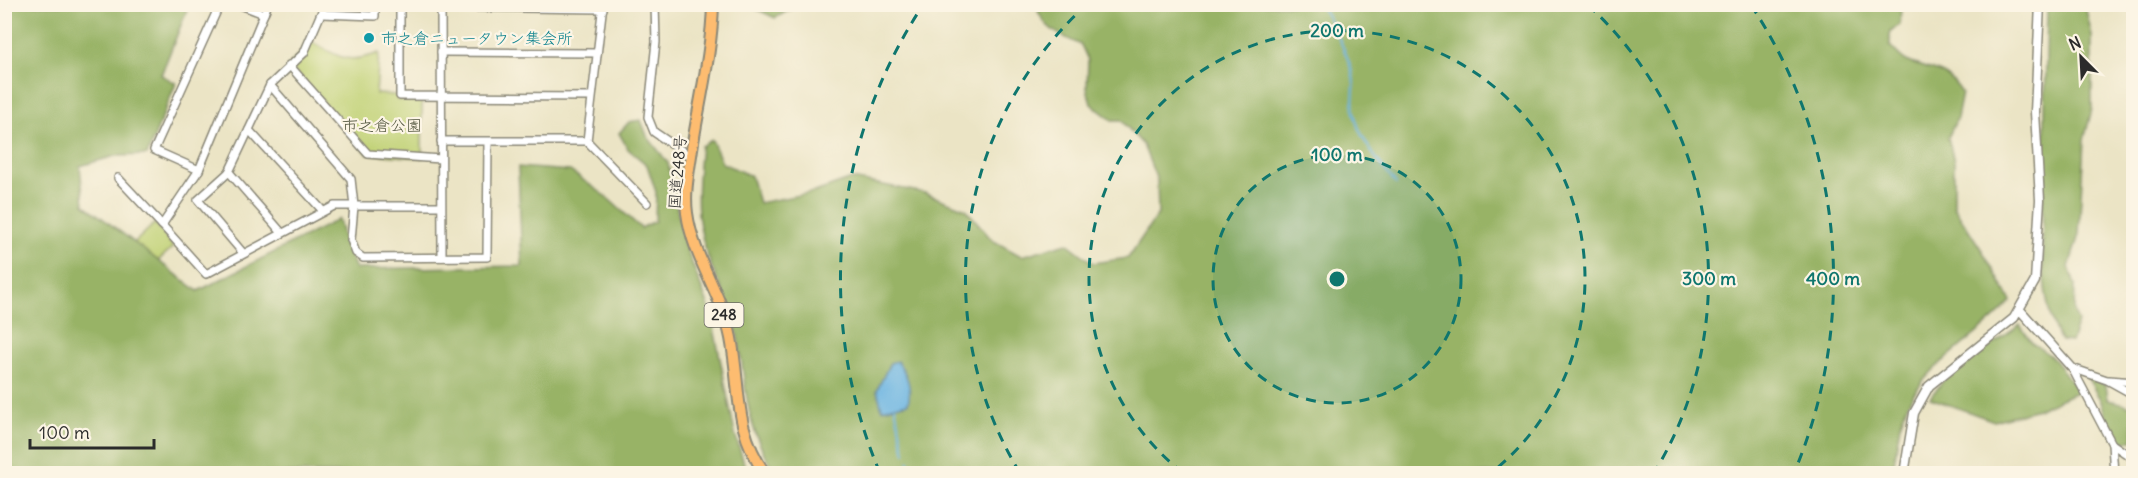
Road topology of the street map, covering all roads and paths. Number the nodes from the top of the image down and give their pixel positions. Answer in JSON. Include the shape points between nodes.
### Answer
{"nodes":[{"id":1,"x":220,"y":4,"type":"edge"},
{"id":2,"x":237,"y":4,"type":"edge"},
{"id":3,"x":268,"y":4,"type":"edge"},
{"id":4,"x":325,"y":4,"type":"edge"},
{"id":5,"x":375,"y":4,"type":"edge"},
{"id":6,"x":400,"y":4,"type":"edge"},
{"id":7,"x":656,"y":4,"type":"edge"},
{"id":8,"x":713,"y":4,"type":"edge"},
{"id":9,"x":2040,"y":4,"type":"edge"},
{"id":10,"x":441,"y":6,"type":"edge"},
{"id":11,"x":603,"y":7,"type":"edge"},
{"id":12,"x":264,"y":14,"type":"junction"},
{"id":13,"x":322,"y":14,"type":"junction"},
{"id":14,"x":441,"y":52,"type":"junction"},
{"id":15,"x":597,"y":53,"type":"junction"},
{"id":16,"x":289,"y":65,"type":"junction"},
{"id":17,"x":270,"y":85,"type":"junction"},
{"id":18,"x":441,"y":97,"type":"junction"},
{"id":19,"x":591,"y":97,"type":"junction"},
{"id":20,"x":249,"y":130,"type":"junction"},
{"id":21,"x":441,"y":141,"type":"junction"},
{"id":22,"x":587,"y":141,"type":"junction"},
{"id":23,"x":488,"y":142,"type":"junction"},
{"id":24,"x":691,"y":157,"type":"junction"},
{"id":25,"x":441,"y":159,"type":"junction"},
{"id":26,"x":199,"y":170,"type":"junction"},
{"id":27,"x":230,"y":172,"type":"junction"},
{"id":28,"x":117,"y":178,"type":"dead end"},
{"id":29,"x":647,"y":203,"type":"dead end"},
{"id":30,"x":354,"y":206,"type":"junction"},
{"id":31,"x":441,"y":206,"type":"junction"},
{"id":32,"x":322,"y":210,"type":"junction"},
{"id":33,"x":162,"y":225,"type":"junction"},
{"id":34,"x":282,"y":233,"type":"junction"},
{"id":35,"x":243,"y":253,"type":"junction"},
{"id":36,"x":442,"y":257,"type":"junction"},
{"id":37,"x":2020,"y":310,"type":"junction"},
{"id":38,"x":2072,"y":368,"type":"junction"},
{"id":39,"x":2107,"y":380,"type":"junction"},
{"id":40,"x":2133,"y":382,"type":"edge"},
{"id":41,"x":2133,"y":395,"type":"edge"},
{"id":42,"x":2112,"y":444,"type":"junction"},
{"id":43,"x":2133,"y":459,"type":"edge"},
{"id":44,"x":765,"y":474,"type":"edge"},
{"id":45,"x":1904,"y":474,"type":"edge"},
{"id":46,"x":2114,"y":474,"type":"edge"}],
"edges":[{"from":1,"to":26,"type":"street","via":[[154,150]]},
{"from":2,"to":12,"type":"street"},
{"from":3,"to":12,"type":"street"},
{"from":4,"to":13,"type":"street"},
{"from":5,"to":13,"type":"street","via":[[375,16]]},
{"from":6,"to":18,"type":"street","via":[[400,96]]},
{"from":7,"to":24,"type":"street","via":[[648,117],[654,132]]},
{"from":8,"to":24,"type":"highway","name":"国道248号","number":"248"},
{"from":9,"to":37,"type":"street","via":[[2036,112],[2038,265],[2035,281]]},
{"from":10,"to":11,"type":"street"},
{"from":10,"to":14,"type":"street"},
{"from":11,"to":15,"type":"street"},
{"from":12,"to":26,"type":"street"},
{"from":13,"to":16,"type":"street","via":[[304,54]]},
{"from":14,"to":15,"type":"street"},
{"from":14,"to":18,"type":"street"},
{"from":15,"to":19,"type":"street"},
{"from":16,"to":17,"type":"street"},
{"from":16,"to":25,"type":"street","via":[[368,154]]},
{"from":17,"to":20,"type":"street"},
{"from":17,"to":30,"type":"street","via":[[351,179]]},
{"from":18,"to":19,"type":"street"},
{"from":18,"to":21,"type":"street"},
{"from":19,"to":22,"type":"street"},
{"from":20,"to":27,"type":"street"},
{"from":20,"to":32,"type":"street"},
{"from":21,"to":23,"type":"street"},
{"from":21,"to":25,"type":"street"},
{"from":22,"to":23,"type":"street"},
{"from":22,"to":29,"type":"street"},
{"from":23,"to":36,"type":"street","via":[[487,257]]},
{"from":24,"to":44,"type":"highway","name":"国道248号","number":"248","via":[[686,193],[690,230],[730,338],[743,429]]},
{"from":25,"to":31,"type":"street"},
{"from":26,"to":33,"type":"street"},
{"from":27,"to":34,"type":"street"},
{"from":27,"to":35,"type":"street","via":[[198,200]]},
{"from":28,"to":33,"type":"street"},
{"from":30,"to":31,"type":"street"},
{"from":30,"to":32,"type":"street"},
{"from":30,"to":36,"type":"street","via":[[351,240],[356,253],[363,258]]},
{"from":31,"to":36,"type":"street"},
{"from":32,"to":34,"type":"street"},
{"from":33,"to":35,"type":"street","via":[[206,274]]},
{"from":34,"to":35,"type":"street"},
{"from":37,"to":38,"type":"street"},
{"from":37,"to":45,"type":"street","via":[[1929,386],[1911,421]]},
{"from":38,"to":39,"type":"street"},
{"from":38,"to":42,"type":"street"},
{"from":39,"to":40,"type":"street"},
{"from":39,"to":41,"type":"street"},
{"from":42,"to":43,"type":"street"},
{"from":42,"to":46,"type":"street"}]}
